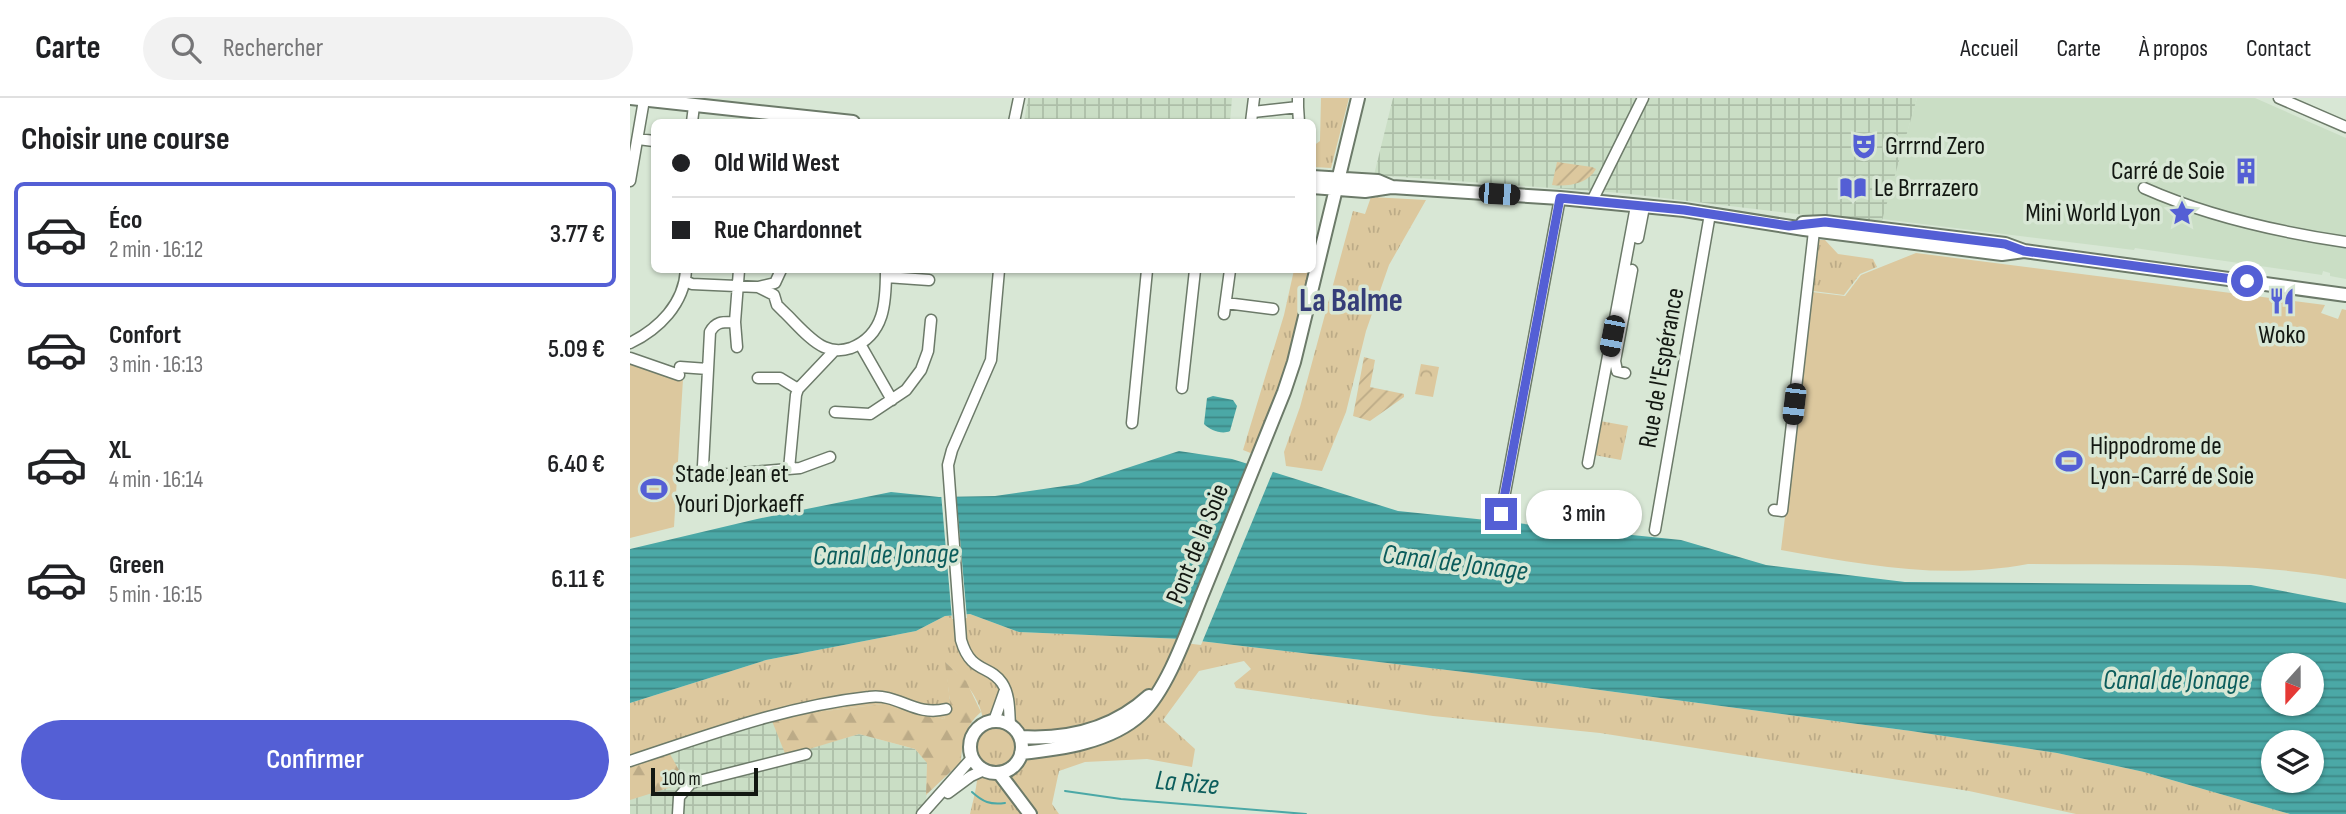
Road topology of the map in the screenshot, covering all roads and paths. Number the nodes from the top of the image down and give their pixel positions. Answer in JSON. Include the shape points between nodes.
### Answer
{"nodes":[{"id":1,"x":630,"y":98,"type":"edge"},
{"id":2,"x":1019,"y":98,"type":"edge"},
{"id":3,"x":1254,"y":98,"type":"edge"},
{"id":4,"x":1358,"y":98,"type":"edge"},
{"id":5,"x":1643,"y":98,"type":"edge"},
{"id":6,"x":2279,"y":98,"type":"edge"},
{"id":7,"x":645,"y":100,"type":"junction"},
{"id":8,"x":1298,"y":103,"type":"edge"},
{"id":9,"x":694,"y":106,"type":"junction"},
{"id":10,"x":1252,"y":118,"type":"edge"},
{"id":11,"x":692,"y":119,"type":"edge"},
{"id":12,"x":823,"y":119,"type":"edge"},
{"id":13,"x":1015,"y":119,"type":"edge"},
{"id":14,"x":2346,"y":127,"type":"edge"},
{"id":15,"x":638,"y":139,"type":"junction"},
{"id":16,"x":651,"y":141,"type":"edge"},
{"id":17,"x":1316,"y":178,"type":"edge"},
{"id":18,"x":630,"y":181,"type":"edge"},
{"id":19,"x":1336,"y":184,"type":"junction"},
{"id":20,"x":1316,"y":186,"type":"edge"},
{"id":21,"x":2144,"y":188,"type":"dead end"},
{"id":22,"x":1560,"y":198,"type":"junction"},
{"id":23,"x":1592,"y":201,"type":"junction"},
{"id":24,"x":1640,"y":206,"type":"junction"},
{"id":25,"x":1710,"y":214,"type":"junction"},
{"id":26,"x":1844,"y":225,"type":"junction"},
{"id":27,"x":1789,"y":226,"type":"junction"},
{"id":28,"x":1818,"y":231,"type":"junction"},
{"id":29,"x":2346,"y":242,"type":"edge"},
{"id":30,"x":2024,"y":251,"type":"junction"},
{"id":31,"x":1316,"y":269,"type":"edge"},
{"id":32,"x":739,"y":273,"type":"edge"},
{"id":33,"x":780,"y":273,"type":"edge"},
{"id":34,"x":886,"y":273,"type":"edge"},
{"id":35,"x":999,"y":273,"type":"edge"},
{"id":36,"x":1147,"y":273,"type":"edge"},
{"id":37,"x":1195,"y":273,"type":"edge"},
{"id":38,"x":1230,"y":273,"type":"edge"},
{"id":39,"x":1315,"y":273,"type":"edge"},
{"id":40,"x":685,"y":275,"type":"edge"},
{"id":41,"x":929,"y":280,"type":"dead end"},
{"id":42,"x":775,"y":283,"type":"junction"},
{"id":43,"x":738,"y":286,"type":"junction"},
{"id":44,"x":758,"y":287,"type":"junction"},
{"id":45,"x":774,"y":295,"type":"junction"},
{"id":46,"x":2346,"y":295,"type":"edge"},
{"id":47,"x":1273,"y":309,"type":"dead end"},
{"id":48,"x":931,"y":320,"type":"dead end"},
{"id":49,"x":735,"y":322,"type":"junction"},
{"id":50,"x":630,"y":344,"type":"edge"},
{"id":51,"x":860,"y":344,"type":"junction"},
{"id":52,"x":737,"y":347,"type":"dead end"},
{"id":53,"x":835,"y":350,"type":"junction"},
{"id":54,"x":630,"y":358,"type":"edge"},
{"id":55,"x":708,"y":369,"type":"junction"},
{"id":56,"x":1625,"y":373,"type":"dead end"},
{"id":57,"x":758,"y":378,"type":"dead end"},
{"id":58,"x":798,"y":388,"type":"junction"},
{"id":59,"x":1182,"y":388,"type":"dead end"},
{"id":60,"x":892,"y":400,"type":"junction"},
{"id":61,"x":835,"y":412,"type":"dead end"},
{"id":62,"x":1132,"y":423,"type":"dead end"},
{"id":63,"x":830,"y":457,"type":"dead end"},
{"id":64,"x":1588,"y":463,"type":"dead end"},
{"id":65,"x":789,"y":469,"type":"junction"},
{"id":66,"x":1773,"y":510,"type":"dead end"},
{"id":67,"x":1501,"y":514,"type":"dead end"},
{"id":68,"x":1655,"y":530,"type":"dead end"},
{"id":69,"x":1160,"y":687,"type":"junction"},
{"id":70,"x":1005,"y":690,"type":"junction"},
{"id":71,"x":946,"y":709,"type":"dead end"},
{"id":72,"x":994,"y":721,"type":"junction"},
{"id":73,"x":1010,"y":726,"type":"junction"},
{"id":74,"x":1020,"y":737,"type":"junction"},
{"id":75,"x":1021,"y":752,"type":"junction"},
{"id":76,"x":806,"y":754,"type":"dead end"},
{"id":77,"x":972,"y":758,"type":"junction"},
{"id":78,"x":630,"y":761,"type":"edge"},
{"id":79,"x":984,"y":770,"type":"junction"},
{"id":80,"x":999,"y":773,"type":"junction"},
{"id":81,"x":930,"y":806,"type":"junction"},
{"id":82,"x":678,"y":814,"type":"edge"},
{"id":83,"x":922,"y":814,"type":"edge"},
{"id":84,"x":1030,"y":814,"type":"edge"}],
"edges":[{"from":1,"to":7,"type":"main road"},
{"from":2,"to":13,"type":"street"},
{"from":3,"to":10,"type":"street"},
{"from":4,"to":19,"type":"main road","name":"Pont de la Soie"},
{"from":5,"to":23,"type":"street"},
{"from":6,"to":14,"type":"street"},
{"from":7,"to":9,"type":"main road"},
{"from":7,"to":15,"type":"street"},
{"from":8,"to":10,"type":"street"},
{"from":9,"to":11,"type":"street"},
{"from":9,"to":12,"type":"main road"},
{"from":15,"to":16,"type":"street"},
{"from":15,"to":18,"type":"street"},
{"from":17,"to":19,"type":"main road"},
{"from":19,"to":20,"type":"main road"},
{"from":19,"to":22,"type":"main road","via":[[1378,181],[1391,187]]},
{"from":19,"to":31,"type":"main road","name":"Pont de la Soie"},
{"from":21,"to":29,"type":"street","via":[[2249,223]]},
{"from":22,"to":23,"type":"main road"},
{"from":22,"to":67,"type":"street"},
{"from":23,"to":24,"type":"main road"},
{"from":24,"to":25,"type":"main road"},
{"from":24,"to":56,"type":"street","via":[[1615,361],[1617,371]]},
{"from":24,"to":64,"type":"street"},
{"from":25,"to":27,"type":"main road"},
{"from":25,"to":68,"type":"street","name":"Rue de l'Espérance"},
{"from":26,"to":27,"type":"main road"},
{"from":26,"to":28,"type":"main road"},
{"from":26,"to":30,"type":"main road","via":[[2005,244]]},
{"from":27,"to":28,"type":"main road"},
{"from":28,"to":30,"type":"main road","via":[[2002,254]]},
{"from":28,"to":66,"type":"street","via":[[1782,511]]},
{"from":30,"to":46,"type":"main road"},
{"from":32,"to":43,"type":"street"},
{"from":33,"to":42,"type":"street"},
{"from":34,"to":41,"type":"street"},
{"from":34,"to":51,"type":"street","via":[[878,328]]},
{"from":35,"to":70,"type":"street","via":[[991,360],[952,450],[948,478],[961,640],[969,658],[998,678]]},
{"from":36,"to":62,"type":"street"},
{"from":37,"to":59,"type":"street"},
{"from":38,"to":47,"type":"street","via":[[1225,308]]},
{"from":39,"to":69,"type":"main road","name":"Pont de la Soie","via":[[1294,362]]},
{"from":40,"to":43,"type":"street","via":[[692,284]]},
{"from":40,"to":50,"type":"street","via":[[667,318]]},
{"from":42,"to":44,"type":"street"},
{"from":42,"to":45,"type":"street"},
{"from":43,"to":44,"type":"street"},
{"from":43,"to":49,"type":"street"},
{"from":44,"to":45,"type":"street"},
{"from":45,"to":53,"type":"street","via":[[777,305],[822,347]]},
{"from":48,"to":60,"type":"street","via":[[921,370]]},
{"from":49,"to":52,"type":"street"},
{"from":49,"to":55,"type":"street","via":[[713,326]]},
{"from":51,"to":53,"type":"street"},
{"from":51,"to":60,"type":"street"},
{"from":53,"to":58,"type":"street"},
{"from":54,"to":55,"type":"street","via":[[680,371]]},
{"from":55,"to":65,"type":"street","via":[[703,466],[708,473]]},
{"from":57,"to":58,"type":"street","via":[[780,378]]},
{"from":58,"to":65,"type":"street"},
{"from":60,"to":61,"type":"street","via":[[870,414]]},
{"from":63,"to":65,"type":"street"},
{"from":69,"to":74,"type":"main road","via":[[1119,719],[1097,729]]},
{"from":69,"to":75,"type":"main road","name":"Pont de la Soie","via":[[1139,716],[1118,729],[1062,747]]},
{"from":70,"to":72,"type":"street"},
{"from":70,"to":73,"type":"street"},
{"from":71,"to":78,"type":"street","via":[[921,711],[892,698],[872,696],[834,702],[770,716]]},
{"from":72,"to":73,"type":"main road"},
{"from":72,"to":77,"type":"main road","via":[[973,733]]},
{"from":73,"to":74,"type":"main road"},
{"from":74,"to":75,"type":"main road"},
{"from":75,"to":80,"type":"main road","via":[[1012,767]]},
{"from":76,"to":82,"type":"street","via":[[691,783],[679,797]]},
{"from":77,"to":79,"type":"main road"},
{"from":77,"to":81,"type":"street"},
{"from":79,"to":80,"type":"main road"},
{"from":79,"to":81,"type":"street"},
{"from":80,"to":84,"type":"main road"},
{"from":81,"to":83,"type":"street"}]}
